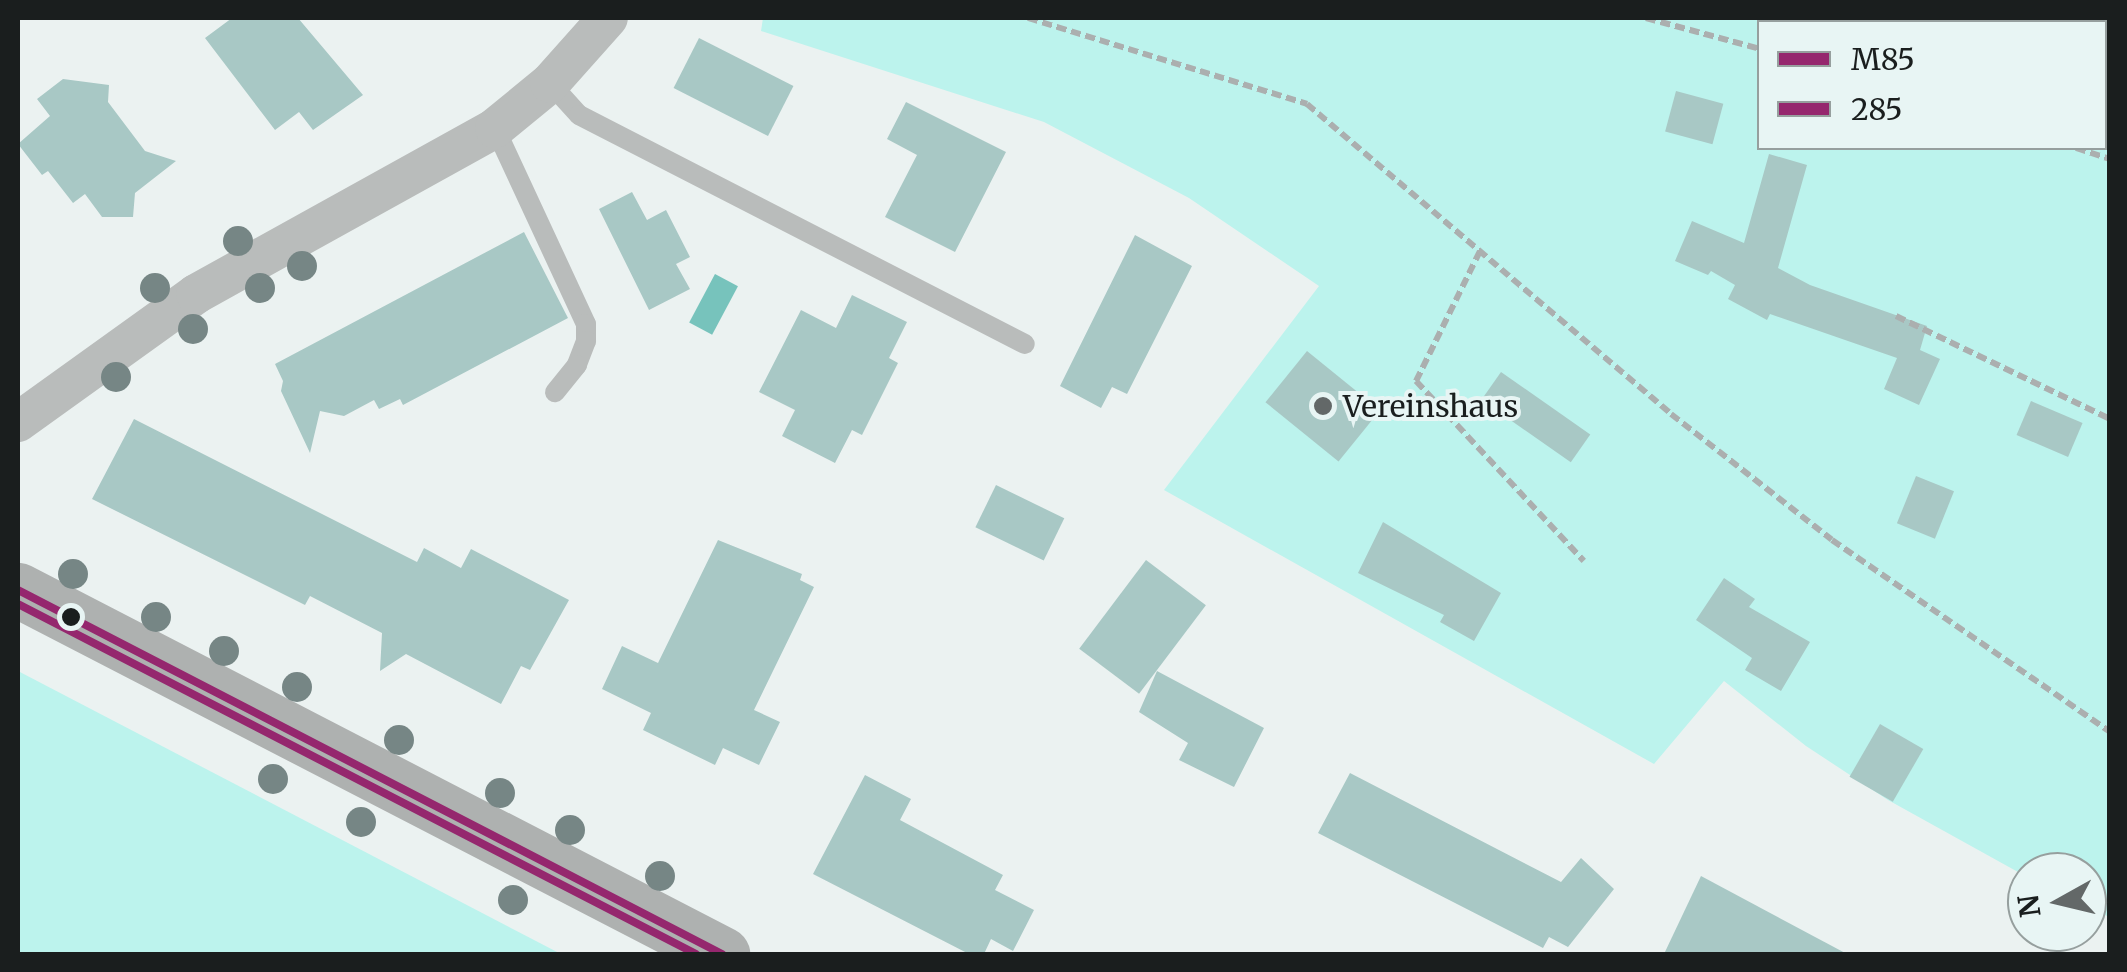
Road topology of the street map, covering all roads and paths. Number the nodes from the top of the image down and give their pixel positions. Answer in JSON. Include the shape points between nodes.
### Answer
{"nodes":[{"id":1,"x":608,"y":18,"type":"edge"},
{"id":2,"x":1028,"y":18,"type":"edge"},
{"id":3,"x":1646,"y":18,"type":"edge"},
{"id":4,"x":1757,"y":49,"type":"edge"},
{"id":5,"x":550,"y":83,"type":"junction"},
{"id":6,"x":495,"y":128,"type":"junction"},
{"id":7,"x":2082,"y":150,"type":"edge"},
{"id":8,"x":2110,"y":159,"type":"edge"},
{"id":9,"x":1480,"y":251,"type":"junction"},
{"id":10,"x":1896,"y":316,"type":"dead end"},
{"id":11,"x":1025,"y":344,"type":"dead end"},
{"id":12,"x":555,"y":392,"type":"dead end"},
{"id":13,"x":2110,"y":419,"type":"edge"},
{"id":14,"x":18,"y":422,"type":"edge"},
{"id":15,"x":1584,"y":561,"type":"dead end"},
{"id":16,"x":18,"y":590,"type":"edge"},
{"id":17,"x":2110,"y":732,"type":"edge"},
{"id":18,"x":722,"y":954,"type":"edge"}],
"edges":[{"from":1,"to":5,"type":"street"},
{"from":2,"to":9,"type":"path","via":[[1307,104]]},
{"from":3,"to":4,"type":"path"},
{"from":5,"to":6,"type":"street"},
{"from":5,"to":11,"type":"lane","via":[[579,115]]},
{"from":6,"to":12,"type":"lane","via":[[586,324],[577,365]]},
{"from":6,"to":14,"type":"street","via":[[196,294]]},
{"from":7,"to":8,"type":"path"},
{"from":9,"to":15,"type":"path","via":[[1416,381]]},
{"from":9,"to":17,"type":"path","via":[[1832,540]]},
{"from":10,"to":13,"type":"path"},
{"from":16,"to":18,"type":"main road"}]}
